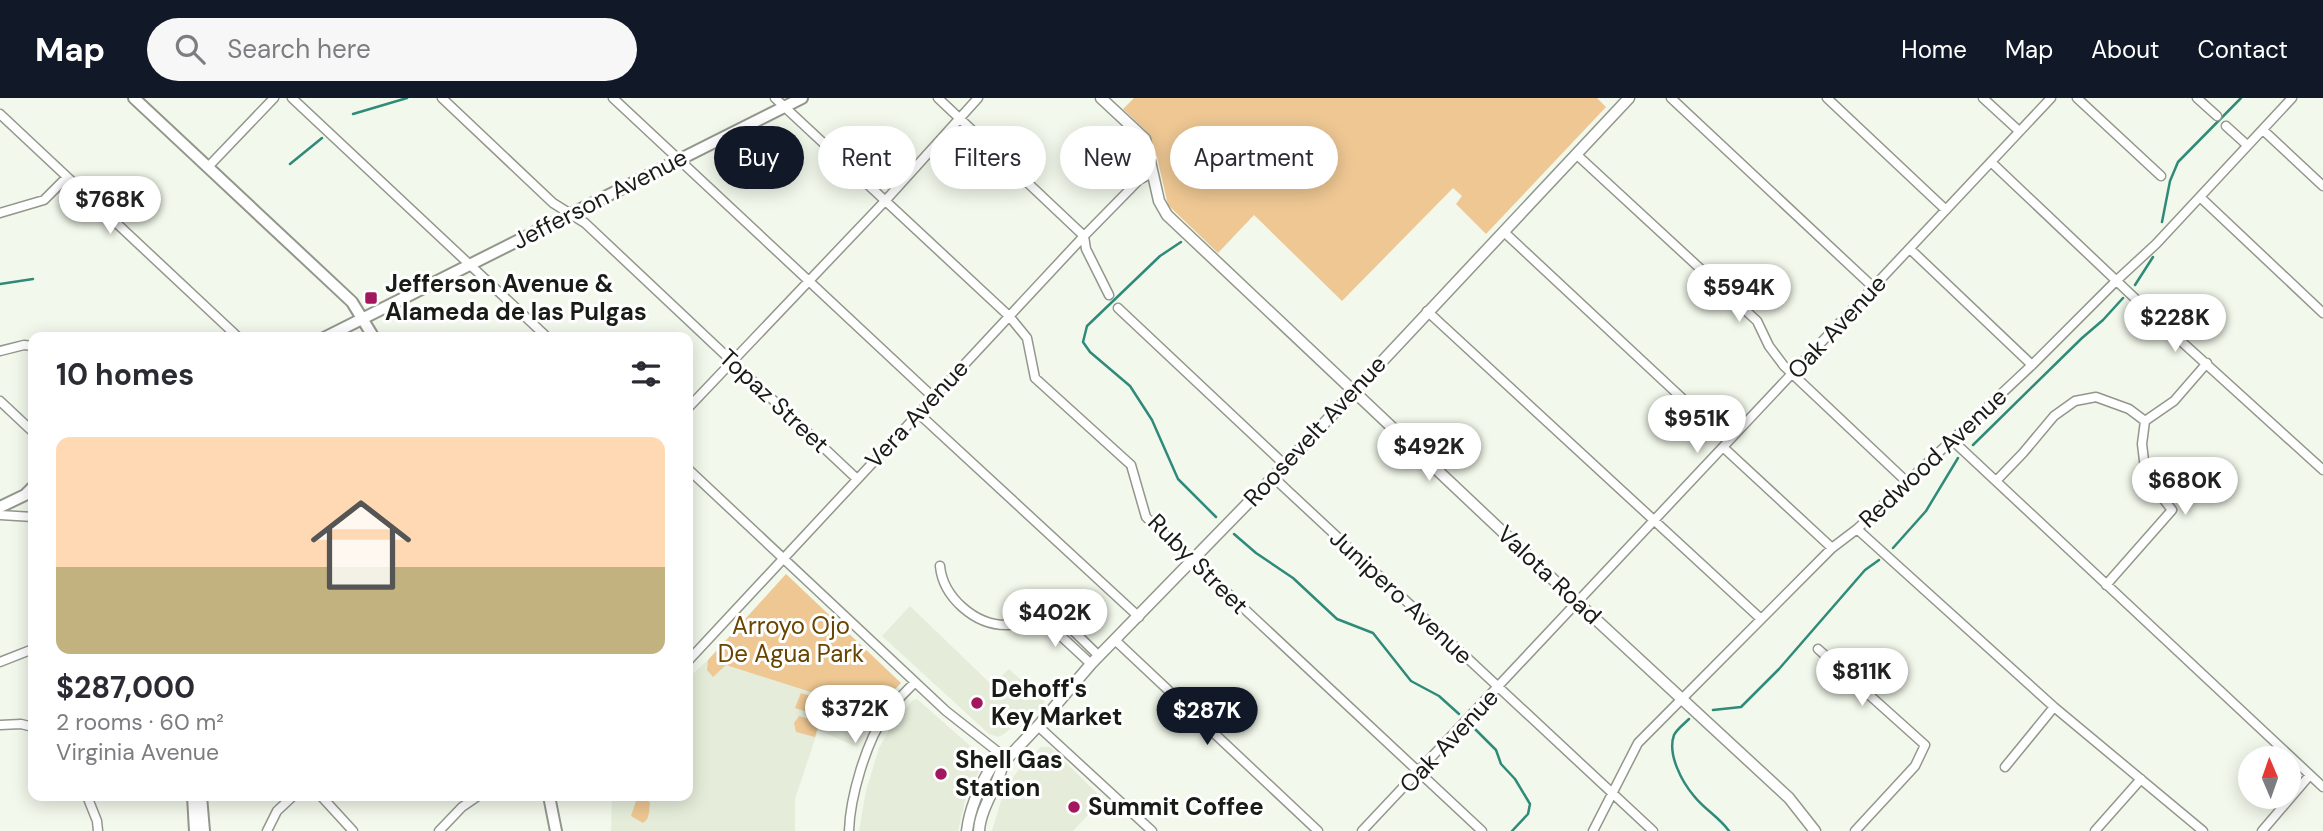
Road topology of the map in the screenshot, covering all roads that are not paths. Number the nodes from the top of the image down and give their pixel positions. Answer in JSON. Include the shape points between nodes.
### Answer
{"nodes":[{"id":1,"x":134,"y":98,"type":"edge"},
{"id":2,"x":274,"y":98,"type":"edge"},
{"id":3,"x":292,"y":98,"type":"edge"},
{"id":4,"x":442,"y":98,"type":"edge"},
{"id":5,"x":612,"y":98,"type":"edge"},
{"id":6,"x":775,"y":98,"type":"edge"},
{"id":7,"x":802,"y":98,"type":"edge"},
{"id":8,"x":938,"y":98,"type":"edge"},
{"id":9,"x":978,"y":98,"type":"edge"},
{"id":10,"x":1101,"y":98,"type":"edge"},
{"id":11,"x":1629,"y":98,"type":"edge"},
{"id":12,"x":1671,"y":98,"type":"edge"},
{"id":13,"x":1827,"y":98,"type":"edge"},
{"id":14,"x":1983,"y":98,"type":"edge"},
{"id":15,"x":2051,"y":98,"type":"edge"},
{"id":16,"x":2077,"y":98,"type":"edge"},
{"id":17,"x":2197,"y":98,"type":"edge"},
{"id":18,"x":2292,"y":98,"type":"edge"},
{"id":19,"x":785,"y":107,"type":"junction"},
{"id":20,"x":0,"y":114,"type":"edge"},
{"id":21,"x":2217,"y":116,"type":"dead end"},
{"id":22,"x":959,"y":118,"type":"junction"},
{"id":23,"x":1131,"y":126,"type":"edge"},
{"id":24,"x":2226,"y":126,"type":"dead end"},
{"id":25,"x":2263,"y":130,"type":"junction"},
{"id":26,"x":2019,"y":131,"type":"junction"},
{"id":27,"x":2247,"y":145,"type":"junction"},
{"id":28,"x":1576,"y":154,"type":"junction"},
{"id":29,"x":679,"y":160,"type":"junction"},
{"id":30,"x":1991,"y":162,"type":"junction"},
{"id":31,"x":208,"y":167,"type":"junction"},
{"id":32,"x":2161,"y":176,"type":"dead end"},
{"id":33,"x":67,"y":177,"type":"junction"},
{"id":34,"x":2323,"y":186,"type":"edge"},
{"id":35,"x":1130,"y":189,"type":"edge"},
{"id":36,"x":1156,"y":189,"type":"edge"},
{"id":37,"x":2200,"y":197,"type":"junction"},
{"id":38,"x":885,"y":201,"type":"junction"},
{"id":39,"x":1946,"y":210,"type":"junction"},
{"id":40,"x":0,"y":213,"type":"edge"},
{"id":41,"x":570,"y":214,"type":"junction"},
{"id":42,"x":1504,"y":232,"type":"junction"},
{"id":43,"x":1084,"y":236,"type":"junction"},
{"id":44,"x":1910,"y":250,"type":"junction"},
{"id":45,"x":470,"y":264,"type":"junction"},
{"id":46,"x":808,"y":280,"type":"junction"},
{"id":47,"x":2117,"y":280,"type":"junction"},
{"id":48,"x":1873,"y":287,"type":"junction"},
{"id":49,"x":1109,"y":295,"type":"dead end"},
{"id":50,"x":1118,"y":308,"type":"dead end"},
{"id":51,"x":1427,"y":311,"type":"junction"},
{"id":52,"x":2323,"y":313,"type":"edge"},
{"id":53,"x":1009,"y":316,"type":"junction"},
{"id":54,"x":363,"y":318,"type":"junction"},
{"id":55,"x":233,"y":332,"type":"edge"},
{"id":56,"x":336,"y":332,"type":"edge"},
{"id":57,"x":370,"y":332,"type":"edge"},
{"id":58,"x":542,"y":332,"type":"edge"},
{"id":59,"x":28,"y":345,"type":"edge"},
{"id":60,"x":0,"y":351,"type":"edge"},
{"id":61,"x":733,"y":361,"type":"junction"},
{"id":62,"x":2207,"y":363,"type":"junction"},
{"id":63,"x":2032,"y":365,"type":"junction"},
{"id":64,"x":1793,"y":375,"type":"junction"},
{"id":65,"x":1353,"y":391,"type":"junction"},
{"id":66,"x":933,"y":397,"type":"junction"},
{"id":67,"x":1684,"y":400,"type":"dead end"},
{"id":68,"x":0,"y":401,"type":"edge"},
{"id":69,"x":693,"y":403,"type":"edge"},
{"id":70,"x":918,"y":413,"type":"junction"},
{"id":71,"x":2145,"y":421,"type":"junction"},
{"id":72,"x":28,"y":427,"type":"edge"},
{"id":73,"x":1952,"y":440,"type":"junction"},
{"id":74,"x":1724,"y":448,"type":"junction"},
{"id":75,"x":1285,"y":465,"type":"junction"},
{"id":76,"x":2323,"y":470,"type":"edge"},
{"id":77,"x":693,"y":474,"type":"edge"},
{"id":78,"x":1273,"y":477,"type":"junction"},
{"id":79,"x":857,"y":479,"type":"junction"},
{"id":80,"x":1996,"y":481,"type":"junction"},
{"id":81,"x":1908,"y":483,"type":"junction"},
{"id":82,"x":28,"y":491,"type":"edge"},
{"id":83,"x":0,"y":507,"type":"edge"},
{"id":84,"x":0,"y":515,"type":"edge"},
{"id":85,"x":28,"y":517,"type":"edge"},
{"id":86,"x":1653,"y":522,"type":"junction"},
{"id":87,"x":1857,"y":529,"type":"junction"},
{"id":88,"x":1832,"y":548,"type":"junction"},
{"id":89,"x":783,"y":558,"type":"junction"},
{"id":90,"x":1192,"y":560,"type":"junction"},
{"id":91,"x":940,"y":566,"type":"dead end"},
{"id":92,"x":2106,"y":585,"type":"junction"},
{"id":93,"x":1577,"y":602,"type":"junction"},
{"id":94,"x":1044,"y":616,"type":"junction"},
{"id":95,"x":1139,"y":617,"type":"junction"},
{"id":96,"x":1761,"y":619,"type":"junction"},
{"id":97,"x":1116,"y":641,"type":"junction"},
{"id":98,"x":1818,"y":649,"type":"dead end"},
{"id":99,"x":28,"y":651,"type":"edge"},
{"id":100,"x":693,"y":656,"type":"edge"},
{"id":101,"x":1099,"y":656,"type":"junction"},
{"id":102,"x":0,"y":662,"type":"edge"},
{"id":103,"x":1091,"y":664,"type":"junction"},
{"id":104,"x":915,"y":682,"type":"junction"},
{"id":105,"x":1499,"y":688,"type":"junction"},
{"id":106,"x":1682,"y":698,"type":"junction"},
{"id":107,"x":2054,"y":707,"type":"junction"},
{"id":108,"x":0,"y":725,"type":"edge"},
{"id":109,"x":28,"y":726,"type":"edge"},
{"id":110,"x":1038,"y":726,"type":"junction"},
{"id":111,"x":1004,"y":761,"type":"junction"},
{"id":112,"x":2006,"y":767,"type":"dead end"},
{"id":113,"x":1418,"y":773,"type":"junction"},
{"id":114,"x":2310,"y":775,"type":"junction"},
{"id":115,"x":2141,"y":779,"type":"junction"},
{"id":116,"x":2323,"y":787,"type":"edge"},
{"id":117,"x":1611,"y":794,"type":"junction"},
{"id":118,"x":89,"y":801,"type":"edge"},
{"id":119,"x":193,"y":801,"type":"edge"},
{"id":120,"x":201,"y":801,"type":"edge"},
{"id":121,"x":288,"y":801,"type":"edge"},
{"id":122,"x":326,"y":801,"type":"edge"},
{"id":123,"x":471,"y":801,"type":"edge"},
{"id":124,"x":550,"y":801,"type":"edge"},
{"id":125,"x":98,"y":831,"type":"edge"},
{"id":126,"x":195,"y":831,"type":"edge"},
{"id":127,"x":204,"y":831,"type":"edge"},
{"id":128,"x":267,"y":831,"type":"edge"},
{"id":129,"x":353,"y":831,"type":"edge"},
{"id":130,"x":439,"y":831,"type":"edge"},
{"id":131,"x":556,"y":831,"type":"edge"},
{"id":132,"x":849,"y":831,"type":"edge"},
{"id":133,"x":967,"y":831,"type":"edge"},
{"id":134,"x":979,"y":831,"type":"edge"},
{"id":135,"x":1152,"y":831,"type":"edge"},
{"id":136,"x":1318,"y":831,"type":"edge"},
{"id":137,"x":1362,"y":831,"type":"edge"},
{"id":138,"x":1482,"y":831,"type":"edge"},
{"id":139,"x":1593,"y":831,"type":"edge"},
{"id":140,"x":1653,"y":831,"type":"edge"},
{"id":141,"x":1815,"y":831,"type":"edge"},
{"id":142,"x":1855,"y":831,"type":"edge"},
{"id":143,"x":2095,"y":831,"type":"edge"},
{"id":144,"x":2203,"y":831,"type":"edge"},
{"id":145,"x":2262,"y":831,"type":"edge"}],
"edges":[{"from":1,"to":31,"type":"main road"},
{"from":2,"to":31,"type":"street"},
{"from":3,"to":45,"type":"street"},
{"from":4,"to":41,"type":"street","name":"Topaz Street"},
{"from":5,"to":29,"type":"street"},
{"from":6,"to":19,"type":"street","name":"Ruby Street"},
{"from":7,"to":19,"type":"main road","name":"Jefferson Avenue"},
{"from":8,"to":22,"type":"street"},
{"from":9,"to":22,"type":"street"},
{"from":10,"to":23,"type":"street","name":"Valota Road"},
{"from":11,"to":28,"type":"street","name":"Roosevelt Avenue"},
{"from":12,"to":48,"type":"street"},
{"from":13,"to":39,"type":"street"},
{"from":14,"to":26,"type":"street"},
{"from":15,"to":26,"type":"street","name":"Oak Avenue"},
{"from":16,"to":32,"type":"street"},
{"from":17,"to":21,"type":"street"},
{"from":18,"to":25,"type":"street","name":"Redwood Avenue"},
{"from":19,"to":29,"type":"main road","name":"Jefferson Avenue"},
{"from":19,"to":38,"type":"street","name":"Ruby Street"},
{"from":20,"to":33,"type":"street"},
{"from":22,"to":38,"type":"street"},
{"from":22,"to":43,"type":"street"},
{"from":24,"to":27,"type":"street"},
{"from":25,"to":27,"type":"street","name":"Redwood Avenue"},
{"from":25,"to":34,"type":"street"},
{"from":26,"to":30,"type":"street","name":"Oak Avenue"},
{"from":27,"to":37,"type":"street","name":"Redwood Avenue"},
{"from":28,"to":42,"type":"street","name":"Roosevelt Avenue"},
{"from":28,"to":64,"type":"street","via":[[1757,321]]},
{"from":29,"to":41,"type":"main road","name":"Jefferson Avenue"},
{"from":29,"to":46,"type":"street"},
{"from":30,"to":39,"type":"street","name":"Oak Avenue"},
{"from":30,"to":47,"type":"street"},
{"from":31,"to":54,"type":"main road","via":[[352,302]]},
{"from":33,"to":40,"type":"street","via":[[44,200]]},
{"from":33,"to":55,"type":"street"},
{"from":35,"to":43,"type":"street","name":"Vera Avenue"},
{"from":36,"to":65,"type":"street","name":"Valota Road","via":[[1167,215]]},
{"from":37,"to":47,"type":"street","name":"Redwood Avenue"},
{"from":37,"to":52,"type":"street"},
{"from":38,"to":46,"type":"street"},
{"from":38,"to":53,"type":"street","name":"Ruby Street"},
{"from":39,"to":44,"type":"street","name":"Oak Avenue"},
{"from":41,"to":45,"type":"main road","name":"Jefferson Avenue"},
{"from":41,"to":61,"type":"street","name":"Topaz Street"},
{"from":42,"to":51,"type":"street","name":"Roosevelt Avenue"},
{"from":42,"to":67,"type":"street"},
{"from":43,"to":49,"type":"street"},
{"from":43,"to":53,"type":"street","name":"Vera Avenue"},
{"from":44,"to":48,"type":"street","name":"Oak Avenue"},
{"from":44,"to":63,"type":"street"},
{"from":45,"to":54,"type":"main road","name":"Jefferson Avenue"},
{"from":45,"to":58,"type":"street"},
{"from":46,"to":61,"type":"street"},
{"from":46,"to":66,"type":"street"},
{"from":47,"to":62,"type":"street"},
{"from":47,"to":63,"type":"street","name":"Redwood Avenue"},
{"from":48,"to":64,"type":"street","name":"Oak Avenue"},
{"from":50,"to":75,"type":"street"},
{"from":51,"to":65,"type":"street","name":"Roosevelt Avenue"},
{"from":51,"to":86,"type":"street"},
{"from":53,"to":66,"type":"street","name":"Vera Avenue"},
{"from":53,"to":90,"type":"street","name":"Ruby Street","via":[[1027,338],[1035,378],[1131,465],[1146,517]]},
{"from":54,"to":56,"type":"main road","name":"Jefferson Avenue"},
{"from":54,"to":57,"type":"main road"},
{"from":59,"to":60,"type":"street"},
{"from":61,"to":69,"type":"street"},
{"from":61,"to":79,"type":"street","name":"Topaz Street"},
{"from":62,"to":71,"type":"street","via":[[2174,401]]},
{"from":62,"to":76,"type":"street"},
{"from":63,"to":73,"type":"street","name":"Redwood Avenue"},
{"from":64,"to":74,"type":"street","name":"Oak Avenue"},
{"from":64,"to":81,"type":"street"},
{"from":65,"to":75,"type":"street","name":"Roosevelt Avenue"},
{"from":65,"to":93,"type":"street","name":"Valota Road"},
{"from":66,"to":70,"type":"street","name":"Vera Avenue"},
{"from":68,"to":72,"type":"street"},
{"from":70,"to":79,"type":"street","name":"Vera Avenue"},
{"from":70,"to":95,"type":"street"},
{"from":71,"to":80,"type":"street","via":[[2129,409],[2096,397],[2075,401],[2054,416]]},
{"from":71,"to":92,"type":"street","via":[[2146,477],[2172,510]]},
{"from":73,"to":80,"type":"street"},
{"from":73,"to":81,"type":"street","name":"Redwood Avenue"},
{"from":74,"to":86,"type":"street","name":"Oak Avenue"},
{"from":74,"to":88,"type":"street"},
{"from":75,"to":78,"type":"street","name":"Roosevelt Avenue"},
{"from":77,"to":89,"type":"street"},
{"from":78,"to":90,"type":"street","name":"Roosevelt Avenue"},
{"from":78,"to":105,"type":"street","name":"Junipero Avenue"},
{"from":79,"to":89,"type":"street","name":"Vera Avenue"},
{"from":80,"to":92,"type":"street"},
{"from":81,"to":87,"type":"street","name":"Redwood Avenue"},
{"from":82,"to":83,"type":"main road"},
{"from":84,"to":85,"type":"street"},
{"from":86,"to":93,"type":"street","name":"Oak Avenue"},
{"from":86,"to":96,"type":"street"},
{"from":87,"to":88,"type":"street","name":"Redwood Avenue"},
{"from":87,"to":107,"type":"street"},
{"from":88,"to":96,"type":"street","name":"Redwood Avenue"},
{"from":89,"to":100,"type":"street","name":"Vera Avenue"},
{"from":89,"to":104,"type":"street"},
{"from":90,"to":95,"type":"street","name":"Roosevelt Avenue"},
{"from":90,"to":113,"type":"street","name":"Ruby Street"},
{"from":91,"to":94,"type":"street","via":[[947,590],[976,617],[1009,625]]},
{"from":92,"to":114,"type":"street"},
{"from":93,"to":105,"type":"street","name":"Oak Avenue"},
{"from":93,"to":106,"type":"street","name":"Valota Road"},
{"from":94,"to":101,"type":"street","via":[[1056,614]]},
{"from":94,"to":103,"type":"street"},
{"from":95,"to":97,"type":"street","name":"Roosevelt Avenue"},
{"from":96,"to":106,"type":"street","name":"Redwood Avenue"},
{"from":97,"to":101,"type":"street","name":"Roosevelt Avenue"},
{"from":97,"to":136,"type":"street"},
{"from":98,"to":142,"type":"street","via":[[1925,745],[1914,766]]},
{"from":99,"to":102,"type":"street"},
{"from":101,"to":103,"type":"street","name":"Roosevelt Avenue"},
{"from":103,"to":110,"type":"street","name":"Roosevelt Avenue"},
{"from":104,"to":111,"type":"street"},
{"from":104,"to":132,"type":"street","via":[[884,716],[871,744]]},
{"from":105,"to":113,"type":"street","name":"Oak Avenue"},
{"from":105,"to":117,"type":"street","name":"Junipero Avenue"},
{"from":106,"to":117,"type":"street","name":"Redwood Avenue","via":[[1638,743]]},
{"from":106,"to":141,"type":"street","name":"Valota Road","via":[[1790,798]]},
{"from":107,"to":112,"type":"street"},
{"from":107,"to":115,"type":"street"},
{"from":108,"to":109,"type":"street"},
{"from":110,"to":111,"type":"street","name":"Roosevelt Avenue"},
{"from":110,"to":135,"type":"street"},
{"from":111,"to":133,"type":"street","name":"Roosevelt Avenue","via":[[993,764],[981,784]]},
{"from":111,"to":134,"type":"street","name":"Roosevelt Avenue"},
{"from":113,"to":137,"type":"street","name":"Oak Avenue"},
{"from":113,"to":138,"type":"street","name":"Ruby Street"},
{"from":114,"to":116,"type":"street"},
{"from":114,"to":145,"type":"street"},
{"from":115,"to":143,"type":"street"},
{"from":115,"to":144,"type":"street"},
{"from":117,"to":139,"type":"street","name":"Redwood Avenue"},
{"from":117,"to":140,"type":"street","name":"Junipero Avenue"},
{"from":118,"to":125,"type":"street"},
{"from":119,"to":126,"type":"main road"},
{"from":120,"to":127,"type":"main road"},
{"from":121,"to":128,"type":"street"},
{"from":122,"to":129,"type":"street"},
{"from":123,"to":130,"type":"street"},
{"from":124,"to":131,"type":"main road"}]}
